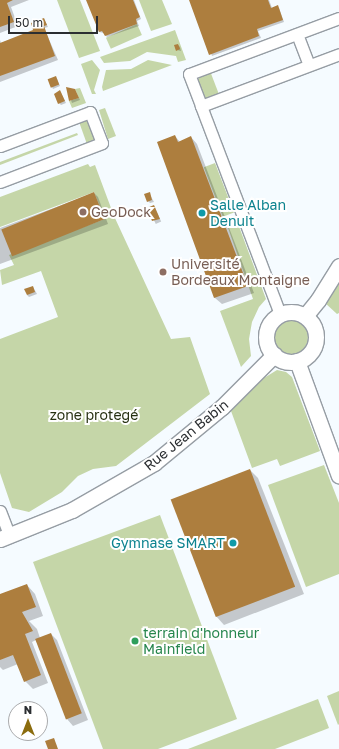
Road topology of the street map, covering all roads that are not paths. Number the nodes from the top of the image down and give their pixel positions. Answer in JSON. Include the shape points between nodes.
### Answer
{"nodes":[{"id":1,"x":339,"y":18,"type":"edge"},
{"id":2,"x":297,"y":34,"type":"junction"},
{"id":3,"x":339,"y":54,"type":"edge"},
{"id":4,"x":309,"y":65,"type":"junction"},
{"id":5,"x":201,"y":106,"type":"junction"},
{"id":6,"x":0,"y":146,"type":"edge"},
{"id":7,"x":0,"y":182,"type":"edge"},
{"id":8,"x":339,"y":266,"type":"edge"},
{"id":9,"x":280,"y":314,"type":"junction"},
{"id":10,"x":305,"y":316,"type":"junction"},
{"id":11,"x":274,"y":356,"type":"junction"},
{"id":12,"x":296,"y":361,"type":"junction"},
{"id":13,"x":339,"y":476,"type":"edge"},
{"id":14,"x":0,"y":511,"type":"edge"},
{"id":15,"x":4,"y":537,"type":"edge"}],
"edges":[{"from":1,"to":2,"type":"street"},
{"from":2,"to":4,"type":"street"},
{"from":2,"to":5,"type":"street","via":[[189,74]]},
{"from":3,"to":4,"type":"street"},
{"from":4,"to":5,"type":"street"},
{"from":5,"to":9,"type":"street"},
{"from":6,"to":7,"type":"street","via":[[90,112],[102,143]]},
{"from":8,"to":10,"type":"street"},
{"from":9,"to":10,"type":"street","via":[[297,312]]},
{"from":9,"to":11,"type":"street","via":[[268,325],[266,333],[266,341]]},
{"from":10,"to":12,"type":"street","via":[[314,327],[316,341],[309,354]]},
{"from":11,"to":12,"type":"street","via":[[288,362]]},
{"from":11,"to":15,"type":"street","name":"Rue Jean Babin","via":[[240,391],[180,444],[154,463],[72,510]]},
{"from":12,"to":13,"type":"street"},
{"from":14,"to":15,"type":"street"}]}
